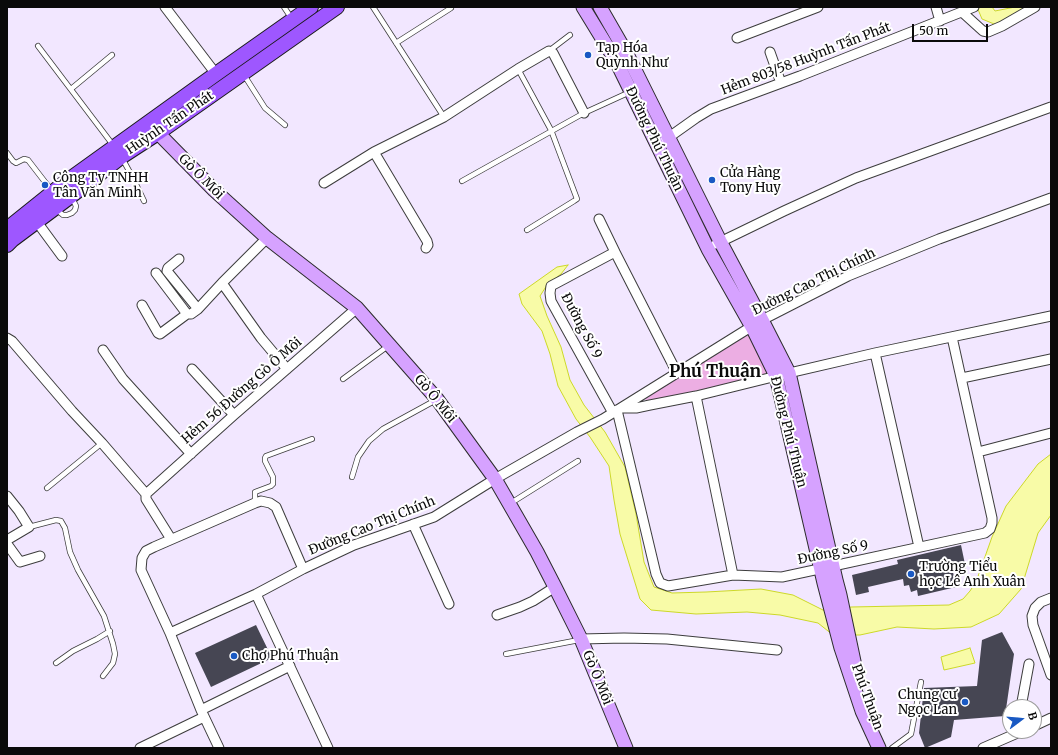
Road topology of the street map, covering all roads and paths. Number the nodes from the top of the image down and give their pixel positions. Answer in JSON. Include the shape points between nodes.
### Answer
{"nodes":[{"id":1,"x":165,"y":7,"type":"edge"},
{"id":2,"x":284,"y":7,"type":"edge"},
{"id":3,"x":311,"y":7,"type":"edge"},
{"id":4,"x":337,"y":7,"type":"edge"},
{"id":5,"x":373,"y":7,"type":"edge"},
{"id":6,"x":583,"y":7,"type":"edge"},
{"id":7,"x":600,"y":7,"type":"edge"},
{"id":8,"x":818,"y":7,"type":"edge"},
{"id":9,"x":936,"y":7,"type":"edge"},
{"id":10,"x":1035,"y":7,"type":"edge"},
{"id":11,"x":451,"y":8,"type":"dead end"},
{"id":12,"x":969,"y":10,"type":"edge"},
{"id":13,"x":293,"y":20,"type":"junction"},
{"id":14,"x":940,"y":21,"type":"junction"},
{"id":15,"x":570,"y":35,"type":"dead end"},
{"id":16,"x":737,"y":38,"type":"dead end"},
{"id":17,"x":396,"y":43,"type":"junction"},
{"id":18,"x":38,"y":46,"type":"dead end"},
{"id":19,"x":549,"y":51,"type":"junction"},
{"id":20,"x":770,"y":52,"type":"dead end"},
{"id":21,"x":112,"y":55,"type":"dead end"},
{"id":22,"x":518,"y":69,"type":"junction"},
{"id":23,"x":243,"y":73,"type":"junction"},
{"id":24,"x":216,"y":74,"type":"junction"},
{"id":25,"x":781,"y":84,"type":"junction"},
{"id":26,"x":71,"y":89,"type":"junction"},
{"id":27,"x":631,"y":92,"type":"junction"},
{"id":28,"x":1051,"y":107,"type":"edge"},
{"id":29,"x":584,"y":113,"type":"junction"},
{"id":30,"x":444,"y":117,"type":"junction"},
{"id":31,"x":285,"y":125,"type":"dead end"},
{"id":32,"x":153,"y":128,"type":"junction"},
{"id":33,"x":551,"y":130,"type":"junction"},
{"id":34,"x":663,"y":142,"type":"junction"},
{"id":35,"x":118,"y":152,"type":"junction"},
{"id":36,"x":374,"y":152,"type":"junction"},
{"id":37,"x":7,"y":153,"type":"edge"},
{"id":38,"x":462,"y":181,"type":"dead end"},
{"id":39,"x":324,"y":183,"type":"dead end"},
{"id":40,"x":58,"y":188,"type":"junction"},
{"id":41,"x":71,"y":196,"type":"junction"},
{"id":42,"x":1051,"y":198,"type":"edge"},
{"id":43,"x":144,"y":202,"type":"dead end"},
{"id":44,"x":600,"y":219,"type":"dead end"},
{"id":45,"x":37,"y":222,"type":"junction"},
{"id":46,"x":7,"y":229,"type":"edge"},
{"id":47,"x":527,"y":230,"type":"dead end"},
{"id":48,"x":267,"y":238,"type":"junction"},
{"id":49,"x":720,"y":241,"type":"junction"},
{"id":50,"x":7,"y":245,"type":"edge"},
{"id":51,"x":426,"y":248,"type":"dead end"},
{"id":52,"x":708,"y":248,"type":"junction"},
{"id":53,"x":615,"y":252,"type":"junction"},
{"id":54,"x":62,"y":256,"type":"dead end"},
{"id":55,"x":179,"y":259,"type":"dead end"},
{"id":56,"x":156,"y":274,"type":"dead end"},
{"id":57,"x":222,"y":283,"type":"junction"},
{"id":58,"x":142,"y":305,"type":"dead end"},
{"id":59,"x":357,"y":308,"type":"junction"},
{"id":60,"x":198,"y":309,"type":"junction"},
{"id":61,"x":187,"y":314,"type":"junction"},
{"id":62,"x":1051,"y":316,"type":"edge"},
{"id":63,"x":757,"y":324,"type":"junction"},
{"id":64,"x":952,"y":336,"type":"junction"},
{"id":65,"x":7,"y":338,"type":"edge"},
{"id":66,"x":390,"y":344,"type":"junction"},
{"id":67,"x":102,"y":350,"type":"dead end"},
{"id":68,"x":875,"y":353,"type":"junction"},
{"id":69,"x":1051,"y":359,"type":"edge"},
{"id":70,"x":192,"y":369,"type":"dead end"},
{"id":71,"x":287,"y":369,"type":"junction"},
{"id":72,"x":676,"y":373,"type":"junction"},
{"id":73,"x":782,"y":375,"type":"junction"},
{"id":74,"x":962,"y":378,"type":"junction"},
{"id":75,"x":343,"y":379,"type":"dead end"},
{"id":76,"x":696,"y":396,"type":"junction"},
{"id":77,"x":437,"y":399,"type":"junction"},
{"id":78,"x":617,"y":410,"type":"junction"},
{"id":79,"x":234,"y":415,"type":"junction"},
{"id":80,"x":1051,"y":433,"type":"edge"},
{"id":81,"x":312,"y":439,"type":"dead end"},
{"id":82,"x":102,"y":443,"type":"junction"},
{"id":83,"x":978,"y":452,"type":"junction"},
{"id":84,"x":191,"y":454,"type":"junction"},
{"id":85,"x":578,"y":461,"type":"dead end"},
{"id":86,"x":352,"y":477,"type":"dead end"},
{"id":87,"x":495,"y":479,"type":"junction"},
{"id":88,"x":47,"y":488,"type":"dead end"},
{"id":89,"x":146,"y":494,"type":"junction"},
{"id":90,"x":7,"y":496,"type":"edge"},
{"id":91,"x":254,"y":503,"type":"junction"},
{"id":92,"x":509,"y":504,"type":"junction"},
{"id":93,"x":413,"y":524,"type":"junction"},
{"id":94,"x":29,"y":527,"type":"junction"},
{"id":95,"x":171,"y":539,"type":"junction"},
{"id":96,"x":7,"y":540,"type":"edge"},
{"id":97,"x":7,"y":544,"type":"edge"},
{"id":98,"x":919,"y":547,"type":"junction"},
{"id":99,"x":40,"y":556,"type":"dead end"},
{"id":100,"x":827,"y":568,"type":"junction"},
{"id":101,"x":303,"y":569,"type":"junction"},
{"id":102,"x":733,"y":575,"type":"junction"},
{"id":103,"x":555,"y":587,"type":"junction"},
{"id":104,"x":1051,"y":590,"type":"edge"},
{"id":105,"x":256,"y":594,"type":"junction"},
{"id":106,"x":1049,"y":599,"type":"edge"},
{"id":107,"x":449,"y":604,"type":"dead end"},
{"id":108,"x":497,"y":615,"type":"dead end"},
{"id":109,"x":110,"y":631,"type":"junction"},
{"id":110,"x":170,"y":633,"type":"junction"},
{"id":111,"x":581,"y":639,"type":"junction"},
{"id":112,"x":846,"y":646,"type":"junction"},
{"id":113,"x":778,"y":650,"type":"dead end"},
{"id":114,"x":506,"y":654,"type":"dead end"},
{"id":115,"x":56,"y":663,"type":"dead end"},
{"id":116,"x":1029,"y":664,"type":"dead end"},
{"id":117,"x":290,"y":666,"type":"junction"},
{"id":118,"x":1051,"y":675,"type":"edge"},
{"id":119,"x":103,"y":676,"type":"dead end"},
{"id":120,"x":921,"y":682,"type":"dead end"},
{"id":121,"x":1022,"y":699,"type":"edge"},
{"id":122,"x":202,"y":713,"type":"junction"},
{"id":123,"x":1006,"y":739,"type":"edge"},
{"id":124,"x":993,"y":746,"type":"edge"},
{"id":125,"x":140,"y":748,"type":"edge"},
{"id":126,"x":219,"y":748,"type":"edge"},
{"id":127,"x":328,"y":748,"type":"edge"},
{"id":128,"x":626,"y":748,"type":"edge"},
{"id":129,"x":879,"y":748,"type":"edge"},
{"id":130,"x":887,"y":748,"type":"edge"},
{"id":131,"x":892,"y":748,"type":"edge"},
{"id":132,"x":983,"y":748,"type":"edge"}],
"edges":[{"from":1,"to":24,"type":"street"},
{"from":2,"to":13,"type":"lane"},
{"from":3,"to":13,"type":"main road","name":"Huỳnh Tấn Phát"},
{"from":4,"to":23,"type":"main road","name":"Huỳnh Tấn Phát"},
{"from":5,"to":17,"type":"lane"},
{"from":6,"to":27,"type":"street","name":"Đường Phú Thuận","via":[[616,60]]},
{"from":7,"to":34,"type":"street","name":"Đường Phú Thuận","via":[[626,54]]},
{"from":8,"to":16,"type":"street"},
{"from":9,"to":14,"type":"street"},
{"from":10,"to":12,"type":"street","via":[[988,32],[983,31]]},
{"from":11,"to":17,"type":"lane"},
{"from":12,"to":14,"type":"street","name":"Hẻm 803/58 Huỳnh Tấn Phát"},
{"from":13,"to":24,"type":"main road","name":"Huỳnh Tấn Phát"},
{"from":14,"to":25,"type":"street","name":"Hẻm 803/58 Huỳnh Tấn Phát"},
{"from":15,"to":19,"type":"lane"},
{"from":17,"to":30,"type":"lane"},
{"from":18,"to":26,"type":"lane"},
{"from":19,"to":22,"type":"street"},
{"from":19,"to":29,"type":"street","via":[[553,53]]},
{"from":20,"to":25,"type":"street"},
{"from":21,"to":26,"type":"lane"},
{"from":22,"to":30,"type":"street"},
{"from":22,"to":33,"type":"lane"},
{"from":23,"to":31,"type":"lane","via":[[265,108]]},
{"from":23,"to":32,"type":"main road","name":"Huỳnh Tấn Phát"},
{"from":24,"to":32,"type":"main road","name":"Huỳnh Tấn Phát"},
{"from":25,"to":34,"type":"street","name":"Hẻm 803/58 Huỳnh Tấn Phát","via":[[711,109]]},
{"from":26,"to":35,"type":"lane"},
{"from":27,"to":29,"type":"lane"},
{"from":27,"to":34,"type":"street","name":"Đường Phú Thuận"},
{"from":28,"to":49,"type":"street","via":[[856,178]]},
{"from":29,"to":33,"type":"lane"},
{"from":30,"to":36,"type":"street"},
{"from":32,"to":35,"type":"main road","name":"Huỳnh Tấn Phát"},
{"from":32,"to":48,"type":"street","name":"Gò Ô Môi","via":[[214,190]]},
{"from":33,"to":38,"type":"lane"},
{"from":33,"to":47,"type":"lane","via":[[577,199]]},
{"from":34,"to":49,"type":"street","name":"Đường Phú Thuận"},
{"from":34,"to":52,"type":"street","name":"Đường Phú Thuận"},
{"from":35,"to":40,"type":"main road","name":"Huỳnh Tấn Phát"},
{"from":35,"to":41,"type":"main road","name":"Huỳnh Tấn Phát"},
{"from":35,"to":43,"type":"lane"},
{"from":36,"to":39,"type":"street"},
{"from":36,"to":51,"type":"street","via":[[427,241]]},
{"from":37,"to":40,"type":"lane","via":[[16,163],[28,160]]},
{"from":40,"to":41,"type":"main road"},
{"from":40,"to":46,"type":"main road","name":"Huỳnh Tấn Phát"},
{"from":41,"to":45,"type":"main road","name":"Huỳnh Tấn Phát"},
{"from":42,"to":63,"type":"street","name":"Đường Cao Thị Chính","via":[[938,239],[848,276]]},
{"from":44,"to":53,"type":"street"},
{"from":45,"to":50,"type":"main road","name":"Huỳnh Tấn Phát"},
{"from":45,"to":54,"type":"street"},
{"from":48,"to":57,"type":"street"},
{"from":48,"to":59,"type":"street","name":"Gò Ô Môi"},
{"from":49,"to":52,"type":"street"},
{"from":49,"to":63,"type":"street","name":"Đường Phú Thuận"},
{"from":52,"to":63,"type":"street","name":"Đường Phú Thuận"},
{"from":53,"to":72,"type":"street"},
{"from":53,"to":78,"type":"street","name":"Đường Số 9","via":[[551,286],[550,294],[551,301]]},
{"from":55,"to":60,"type":"street","via":[[167,271]]},
{"from":56,"to":61,"type":"street"},
{"from":57,"to":60,"type":"street"},
{"from":57,"to":71,"type":"street"},
{"from":58,"to":61,"type":"street","via":[[160,334]]},
{"from":59,"to":66,"type":"street","name":"Gò Ô Môi"},
{"from":59,"to":71,"type":"street","name":"Hẻm 56 Đường Gò Ô Môi"},
{"from":60,"to":61,"type":"street"},
{"from":62,"to":64,"type":"street"},
{"from":63,"to":72,"type":"street","name":"Đường Cao Thị Chính"},
{"from":63,"to":73,"type":"street","name":"Đường Phú Thuận"},
{"from":64,"to":68,"type":"street"},
{"from":64,"to":74,"type":"street","name":"Đường Số 9"},
{"from":65,"to":82,"type":"street"},
{"from":66,"to":75,"type":"lane"},
{"from":66,"to":77,"type":"street","name":"Gò Ô Môi"},
{"from":67,"to":84,"type":"street","via":[[123,379]]},
{"from":68,"to":73,"type":"street"},
{"from":68,"to":98,"type":"street"},
{"from":69,"to":74,"type":"street"},
{"from":70,"to":79,"type":"street"},
{"from":71,"to":79,"type":"street","name":"Hẻm 56 Đường Gò Ô Môi"},
{"from":72,"to":78,"type":"street","name":"Đường Cao Thị Chính"},
{"from":73,"to":76,"type":"street"},
{"from":73,"to":100,"type":"street","name":"Đường Phú Thuận"},
{"from":74,"to":83,"type":"street","name":"Đường Số 9"},
{"from":76,"to":78,"type":"street"},
{"from":76,"to":102,"type":"street"},
{"from":77,"to":86,"type":"lane","via":[[383,429],[369,441],[358,457]]},
{"from":77,"to":87,"type":"street","name":"Gò Ô Môi"},
{"from":78,"to":87,"type":"street","name":"Đường Cao Thị Chính"},
{"from":78,"to":102,"type":"street","name":"Đường Số 9","via":[[660,583],[668,586]]},
{"from":79,"to":84,"type":"street","name":"Hẻm 56 Đường Gò Ô Môi"},
{"from":80,"to":83,"type":"street"},
{"from":81,"to":91,"type":"lane","via":[[266,456],[265,461],[273,477],[273,484],[255,492]]},
{"from":82,"to":88,"type":"lane"},
{"from":82,"to":89,"type":"street"},
{"from":83,"to":98,"type":"street","name":"Đường Số 9","via":[[992,518],[990,529]]},
{"from":84,"to":89,"type":"street","name":"Hẻm 56 Đường Gò Ô Môi"},
{"from":85,"to":92,"type":"lane"},
{"from":87,"to":92,"type":"street","name":"Gò Ô Môi"},
{"from":87,"to":93,"type":"street","name":"Đường Cao Thị Chính","via":[[434,517]]},
{"from":89,"to":95,"type":"street","via":[[146,499]]},
{"from":90,"to":94,"type":"street"},
{"from":91,"to":95,"type":"street"},
{"from":91,"to":101,"type":"street","via":[[261,501],[276,507]]},
{"from":92,"to":103,"type":"street","name":"Gò Ô Môi"},
{"from":93,"to":101,"type":"street","name":"Đường Cao Thị Chính","via":[[354,545]]},
{"from":93,"to":107,"type":"street"},
{"from":94,"to":96,"type":"street"},
{"from":94,"to":109,"type":"lane","via":[[61,521],[78,570]]},
{"from":95,"to":110,"type":"street","via":[[146,551],[141,563]]},
{"from":97,"to":99,"type":"street","via":[[20,562]]},
{"from":98,"to":100,"type":"street","name":"Đường Số 9"},
{"from":100,"to":102,"type":"street","name":"Đường Số 9","via":[[782,577]]},
{"from":100,"to":112,"type":"street","name":"Đường Phú Thuận","via":[[836,580],[834,596]]},
{"from":101,"to":105,"type":"street","name":"Đường Cao Thị Chính"},
{"from":103,"to":108,"type":"street","via":[[533,601]]},
{"from":103,"to":111,"type":"street","name":"Gò Ô Môi"},
{"from":104,"to":106,"type":"street"},
{"from":105,"to":110,"type":"street","name":"Đường Cao Thị Chính"},
{"from":105,"to":117,"type":"street"},
{"from":106,"to":118,"type":"street","via":[[1041,602],[1032,616]]},
{"from":109,"to":115,"type":"lane","via":[[72,651]]},
{"from":109,"to":119,"type":"lane","via":[[115,654],[113,663]]},
{"from":110,"to":122,"type":"street"},
{"from":111,"to":113,"type":"street","via":[[667,639]]},
{"from":111,"to":114,"type":"lane"},
{"from":111,"to":128,"type":"street","name":"Gò Ô Môi"},
{"from":112,"to":129,"type":"street","name":"Đường Phú Thuận","via":[[862,711]]},
{"from":112,"to":130,"type":"street","name":"Phú Thuận"},
{"from":116,"to":121,"type":"street"},
{"from":117,"to":122,"type":"street"},
{"from":117,"to":127,"type":"street"},
{"from":120,"to":131,"type":"lane","via":[[911,734]]},
{"from":122,"to":125,"type":"street"},
{"from":122,"to":126,"type":"street"},
{"from":123,"to":124,"type":"street"},
{"from":124,"to":132,"type":"street"}]}
